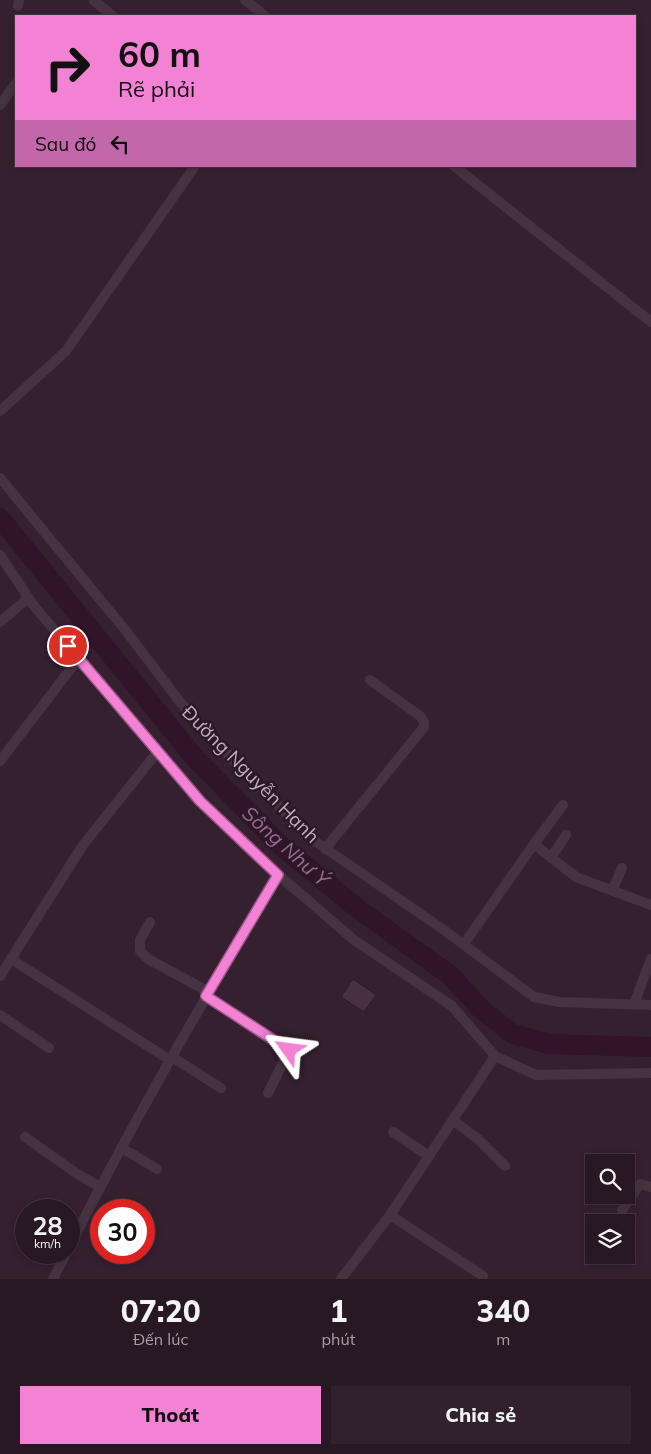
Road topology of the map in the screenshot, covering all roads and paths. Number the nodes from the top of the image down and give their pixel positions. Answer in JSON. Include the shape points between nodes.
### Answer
{"nodes":[{"id":1,"x":94,"y":0,"type":"edge"},
{"id":2,"x":245,"y":0,"type":"edge"},
{"id":3,"x":112,"y":15,"type":"edge"},
{"id":4,"x":264,"y":15,"type":"edge"},
{"id":5,"x":15,"y":85,"type":"edge"},
{"id":6,"x":0,"y":105,"type":"edge"},
{"id":7,"x":194,"y":167,"type":"edge"},
{"id":8,"x":455,"y":167,"type":"edge"},
{"id":9,"x":651,"y":322,"type":"edge"},
{"id":10,"x":0,"y":411,"type":"edge"},
{"id":11,"x":0,"y":478,"type":"edge"},
{"id":12,"x":0,"y":555,"type":"edge"},
{"id":13,"x":28,"y":598,"type":"junction"},
{"id":14,"x":0,"y":622,"type":"edge"},
{"id":15,"x":79,"y":658,"type":"junction"},
{"id":16,"x":370,"y":680,"type":"dead end"},
{"id":17,"x":158,"y":751,"type":"junction"},
{"id":18,"x":0,"y":761,"type":"edge"},
{"id":19,"x":563,"y":805,"type":"dead end"},
{"id":20,"x":566,"y":836,"type":"dead end"},
{"id":21,"x":534,"y":844,"type":"junction"},
{"id":22,"x":326,"y":849,"type":"junction"},
{"id":23,"x":551,"y":858,"type":"junction"},
{"id":24,"x":622,"y":868,"type":"dead end"},
{"id":25,"x":278,"y":875,"type":"junction"},
{"id":26,"x":612,"y":891,"type":"junction"},
{"id":27,"x":651,"y":905,"type":"edge"},
{"id":28,"x":150,"y":922,"type":"dead end"},
{"id":29,"x":464,"y":944,"type":"junction"},
{"id":30,"x":11,"y":959,"type":"junction"},
{"id":31,"x":651,"y":959,"type":"edge"},
{"id":32,"x":0,"y":976,"type":"edge"},
{"id":33,"x":207,"y":994,"type":"junction"},
{"id":34,"x":634,"y":1004,"type":"junction"},
{"id":35,"x":651,"y":1005,"type":"edge"},
{"id":36,"x":0,"y":1014,"type":"edge"},
{"id":37,"x":49,"y":1048,"type":"dead end"},
{"id":38,"x":495,"y":1056,"type":"junction"},
{"id":39,"x":171,"y":1059,"type":"junction"},
{"id":40,"x":651,"y":1073,"type":"edge"},
{"id":41,"x":221,"y":1088,"type":"dead end"},
{"id":42,"x":268,"y":1094,"type":"dead end"},
{"id":43,"x":453,"y":1120,"type":"junction"},
{"id":44,"x":393,"y":1132,"type":"dead end"},
{"id":45,"x":25,"y":1137,"type":"dead end"},
{"id":46,"x":122,"y":1148,"type":"junction"},
{"id":47,"x":429,"y":1156,"type":"junction"},
{"id":48,"x":505,"y":1166,"type":"dead end"},
{"id":49,"x":157,"y":1169,"type":"dead end"},
{"id":50,"x":100,"y":1186,"type":"junction"},
{"id":51,"x":651,"y":1187,"type":"edge"},
{"id":52,"x":622,"y":1210,"type":"dead end"},
{"id":53,"x":390,"y":1215,"type":"junction"},
{"id":54,"x":80,"y":1226,"type":"edge"},
{"id":55,"x":61,"y":1264,"type":"edge"},
{"id":56,"x":483,"y":1276,"type":"dead end"},
{"id":57,"x":53,"y":1279,"type":"edge"},
{"id":58,"x":341,"y":1279,"type":"edge"}],
"edges":[{"from":1,"to":3,"type":"street"},
{"from":2,"to":4,"type":"street"},
{"from":5,"to":6,"type":"street"},
{"from":7,"to":10,"type":"street","via":[[66,351]]},
{"from":8,"to":9,"type":"street"},
{"from":11,"to":22,"type":"street","name":"Đường Nguyễn Hạnh","via":[[180,702],[234,761]]},
{"from":12,"to":13,"type":"street"},
{"from":13,"to":14,"type":"street"},
{"from":13,"to":15,"type":"street"},
{"from":15,"to":17,"type":"street"},
{"from":15,"to":18,"type":"street"},
{"from":16,"to":22,"type":"street","via":[[420,716],[424,727]]},
{"from":17,"to":25,"type":"street","via":[[200,801]]},
{"from":17,"to":30,"type":"street","via":[[84,845]]},
{"from":19,"to":21,"type":"street"},
{"from":20,"to":23,"type":"street"},
{"from":21,"to":23,"type":"street"},
{"from":21,"to":29,"type":"street"},
{"from":22,"to":29,"type":"street","name":"Đường Nguyễn Hạnh"},
{"from":23,"to":26,"type":"street","via":[[576,877]]},
{"from":24,"to":26,"type":"street"},
{"from":25,"to":33,"type":"street"},
{"from":25,"to":38,"type":"street","via":[[354,940],[452,1006]]},
{"from":26,"to":27,"type":"street"},
{"from":28,"to":33,"type":"street","via":[[140,940],[140,951]]},
{"from":29,"to":34,"type":"street","name":"Đường Nguyễn Hạnh","via":[[534,998]]},
{"from":30,"to":32,"type":"street"},
{"from":30,"to":39,"type":"street"},
{"from":31,"to":34,"type":"street"},
{"from":33,"to":39,"type":"street"},
{"from":33,"to":42,"type":"street","via":[[270,1040],[288,1048]]},
{"from":34,"to":35,"type":"street","name":"Đường Nguyễn Hạnh"},
{"from":36,"to":37,"type":"street"},
{"from":38,"to":40,"type":"street","via":[[536,1075]]},
{"from":38,"to":43,"type":"street"},
{"from":39,"to":41,"type":"street"},
{"from":39,"to":46,"type":"street"},
{"from":43,"to":47,"type":"street"},
{"from":43,"to":48,"type":"street"},
{"from":44,"to":47,"type":"street"},
{"from":45,"to":50,"type":"street"},
{"from":46,"to":49,"type":"street"},
{"from":46,"to":50,"type":"street"},
{"from":47,"to":53,"type":"street"},
{"from":50,"to":54,"type":"street"},
{"from":51,"to":52,"type":"street","via":[[640,1184]]},
{"from":53,"to":56,"type":"street"},
{"from":53,"to":58,"type":"street"},
{"from":55,"to":57,"type":"street"}]}
